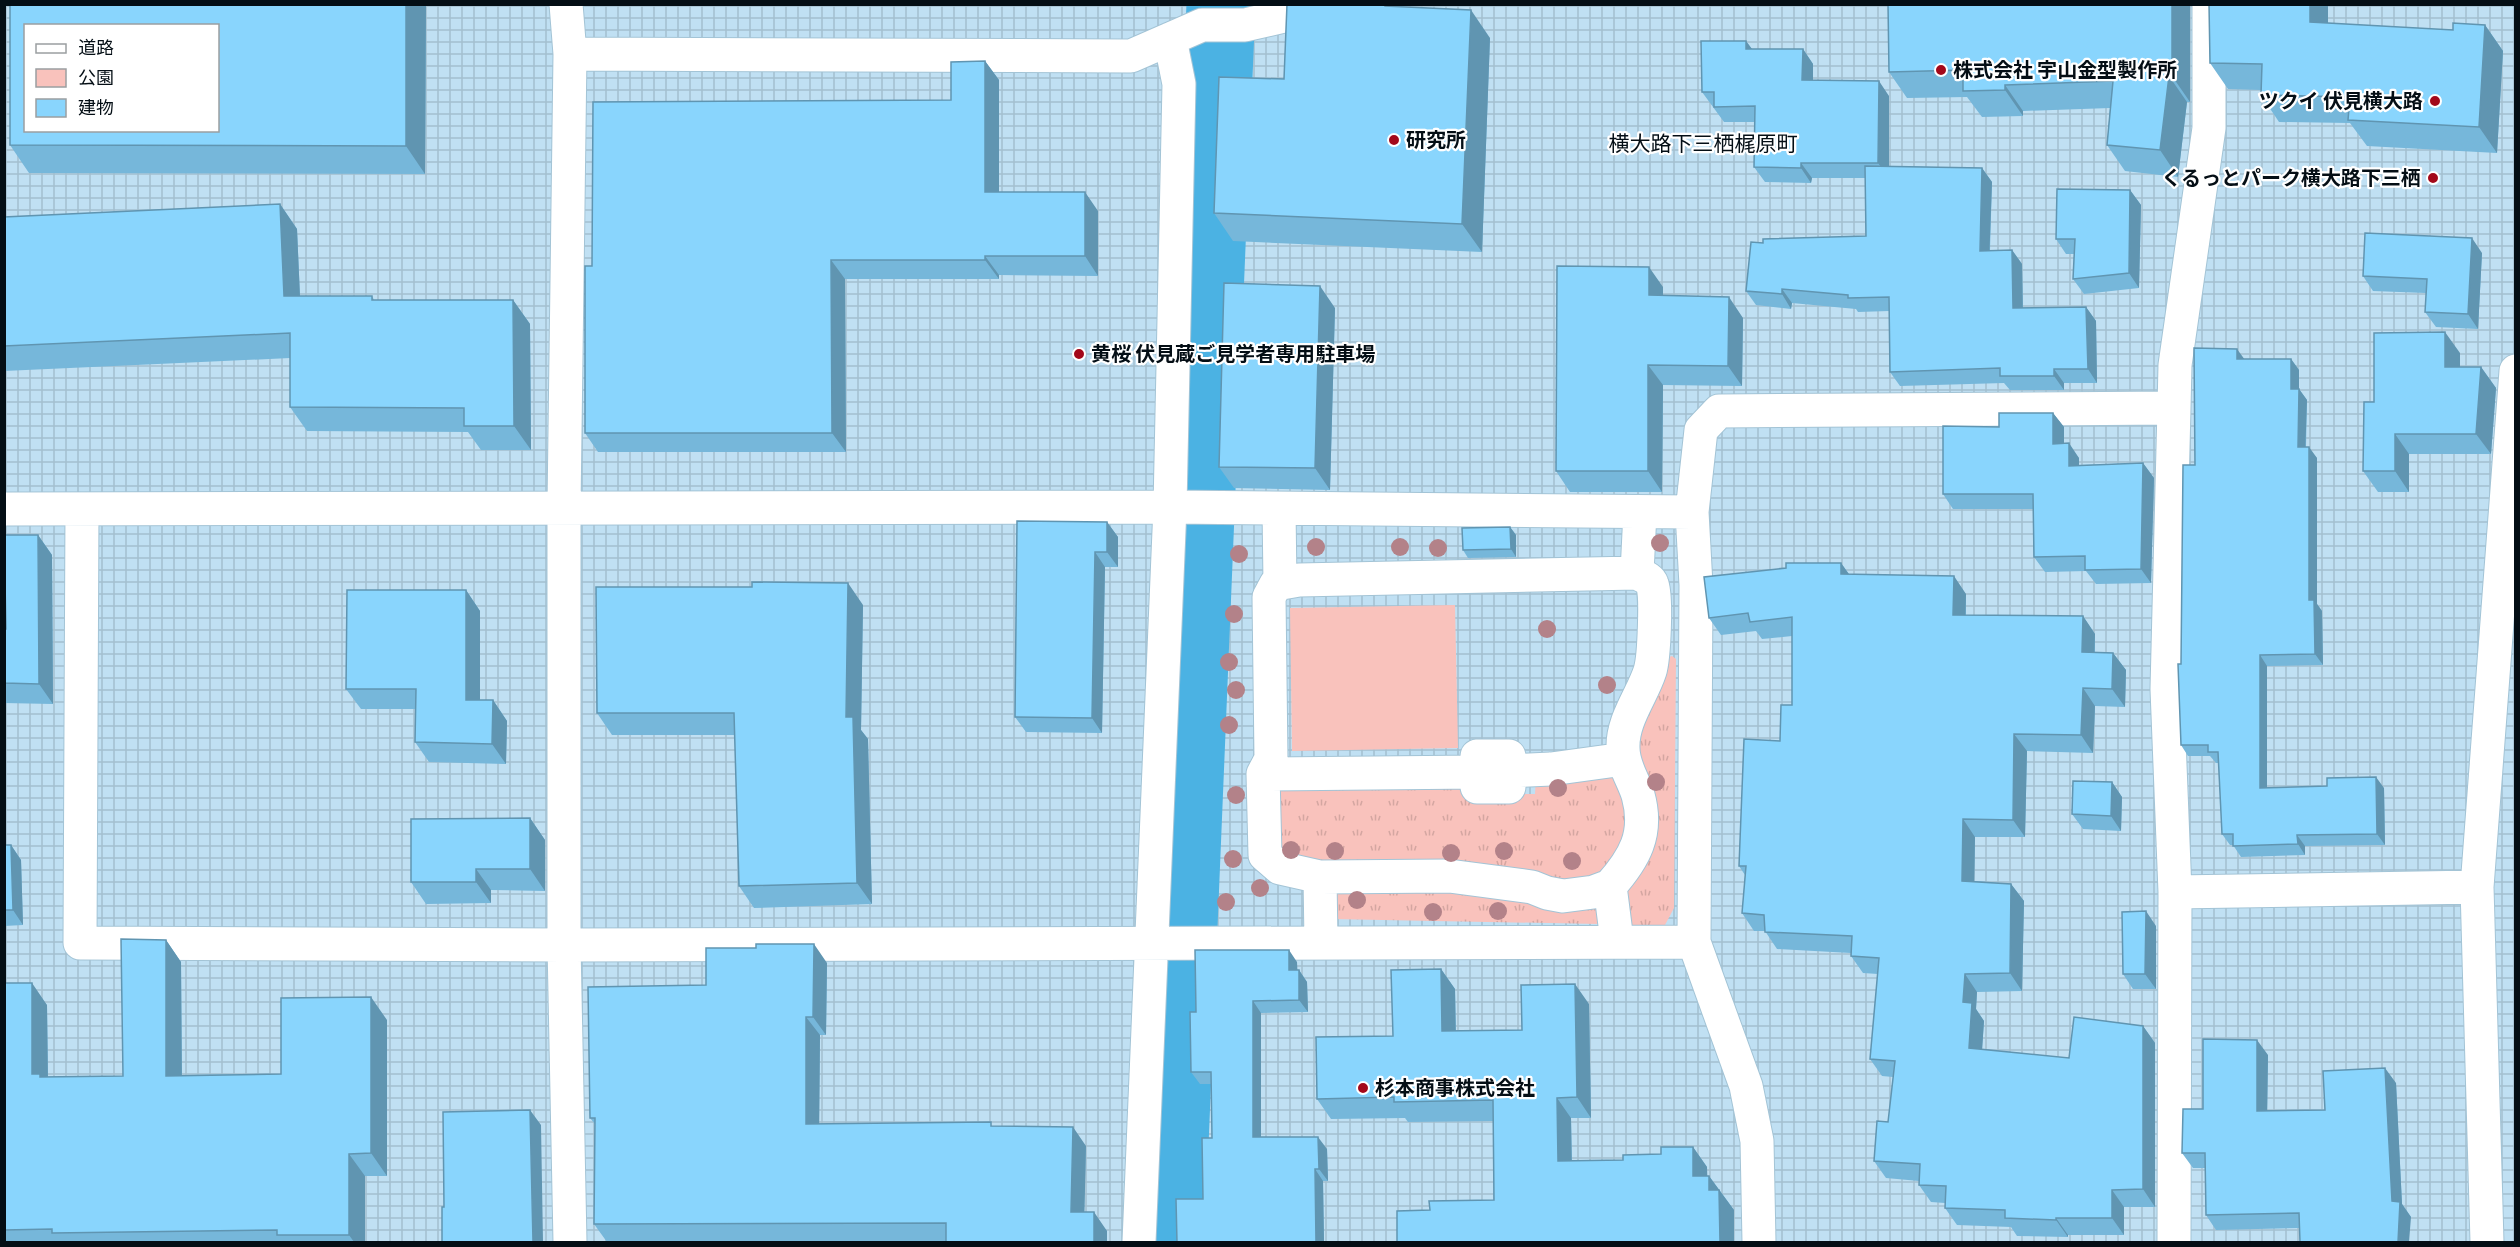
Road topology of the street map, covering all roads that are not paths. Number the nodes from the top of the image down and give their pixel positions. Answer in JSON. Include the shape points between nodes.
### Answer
{"nodes":[{"id":1,"x":566,"y":4,"type":"edge"},
{"id":2,"x":1336,"y":4,"type":"edge"},
{"id":3,"x":2209,"y":4,"type":"edge"},
{"id":4,"x":1170,"y":39,"type":"junction"},
{"id":5,"x":570,"y":54,"type":"junction"},
{"id":6,"x":2516,"y":371,"type":"edge"},
{"id":7,"x":2174,"y":408,"type":"junction"},
{"id":8,"x":564,"y":507,"type":"junction"},
{"id":9,"x":1170,"y":507,"type":"junction"},
{"id":10,"x":82,"y":508,"type":"junction"},
{"id":11,"x":4,"y":509,"type":"edge"},
{"id":12,"x":1279,"y":509,"type":"junction"},
{"id":13,"x":1640,"y":512,"type":"junction"},
{"id":14,"x":1692,"y":512,"type":"junction"},
{"id":15,"x":1645,"y":581,"type":"junction"},
{"id":16,"x":1280,"y":583,"type":"junction"},
{"id":17,"x":1696,"y":585,"type":"junction"},
{"id":18,"x":1624,"y":759,"type":"junction"},
{"id":19,"x":1263,"y":774,"type":"junction"},
{"id":20,"x":1320,"y":877,"type":"junction"},
{"id":21,"x":1610,"y":886,"type":"junction"},
{"id":22,"x":2477,"y":887,"type":"junction"},
{"id":23,"x":2175,"y":892,"type":"junction"},
{"id":24,"x":1617,"y":941,"type":"junction"},
{"id":25,"x":1157,"y":942,"type":"junction"},
{"id":26,"x":1321,"y":942,"type":"junction"},
{"id":27,"x":1694,"y":942,"type":"junction"},
{"id":28,"x":564,"y":945,"type":"junction"},
{"id":29,"x":570,"y":1242,"type":"edge"},
{"id":30,"x":1139,"y":1242,"type":"edge"},
{"id":31,"x":1758,"y":1242,"type":"edge"},
{"id":32,"x":2174,"y":1242,"type":"edge"},
{"id":33,"x":2487,"y":1242,"type":"edge"}],
"edges":[{"from":1,"to":5,"type":"street"},
{"from":2,"to":4,"type":"street","via":[[1245,25],[1202,25]]},
{"from":3,"to":7,"type":"street","via":[[2209,128],[2175,365]]},
{"from":4,"to":5,"type":"street","via":[[1131,56]]},
{"from":4,"to":9,"type":"street","via":[[1179,84]]},
{"from":5,"to":8,"type":"street"},
{"from":6,"to":22,"type":"street"},
{"from":7,"to":14,"type":"street","via":[[1719,411],[1701,430]]},
{"from":7,"to":23,"type":"street","via":[[2167,689]]},
{"from":8,"to":9,"type":"street"},
{"from":8,"to":10,"type":"street"},
{"from":8,"to":28,"type":"street"},
{"from":9,"to":12,"type":"street"},
{"from":9,"to":25,"type":"street"},
{"from":10,"to":11,"type":"street"},
{"from":10,"to":28,"type":"street","via":[[80,943]]},
{"from":12,"to":13,"type":"street"},
{"from":12,"to":16,"type":"street"},
{"from":13,"to":14,"type":"street"},
{"from":13,"to":15,"type":"street"},
{"from":14,"to":17,"type":"street"},
{"from":15,"to":16,"type":"street"},
{"from":15,"to":17,"type":"street"},
{"from":15,"to":18,"type":"street","via":[[1653,658],[1627,724]]},
{"from":16,"to":19,"type":"street","via":[[1269,597],[1271,759]]},
{"from":17,"to":27,"type":"street"},
{"from":18,"to":19,"type":"street","via":[[1493,772]]},
{"from":18,"to":21,"type":"street","via":[[1638,795],[1641,838],[1635,854]]},
{"from":19,"to":20,"type":"street","via":[[1265,855],[1280,868]]},
{"from":20,"to":21,"type":"street","via":[[1449,876],[1532,887],[1563,896],[1587,894]]},
{"from":20,"to":26,"type":"street"},
{"from":21,"to":24,"type":"street"},
{"from":22,"to":23,"type":"street"},
{"from":22,"to":33,"type":"street"},
{"from":23,"to":32,"type":"street"},
{"from":24,"to":26,"type":"street"},
{"from":24,"to":27,"type":"street"},
{"from":25,"to":26,"type":"street"},
{"from":25,"to":28,"type":"street"},
{"from":25,"to":30,"type":"street"},
{"from":27,"to":31,"type":"street","via":[[1746,1086],[1757,1141]]},
{"from":28,"to":29,"type":"street"}]}
